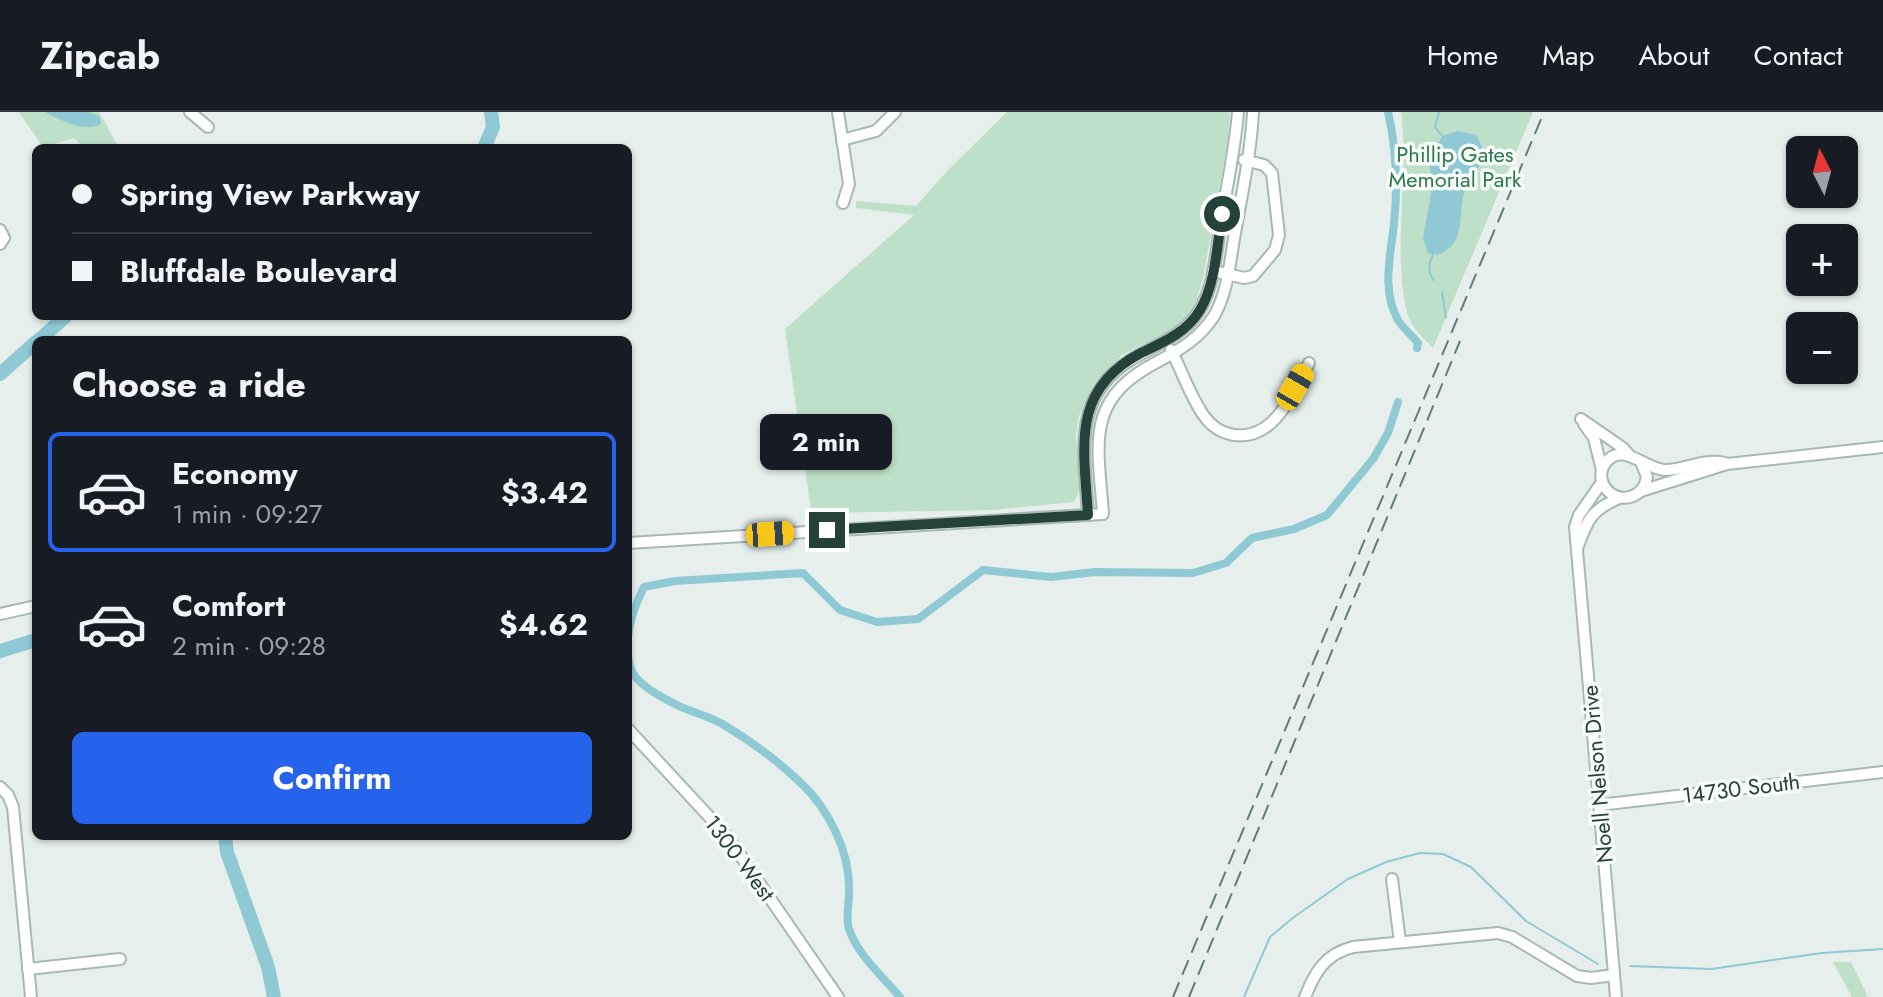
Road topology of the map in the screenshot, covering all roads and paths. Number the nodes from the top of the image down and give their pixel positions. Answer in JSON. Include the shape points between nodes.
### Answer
{"nodes":[{"id":1,"x":190,"y":112,"type":"edge"},
{"id":2,"x":838,"y":112,"type":"edge"},
{"id":3,"x":895,"y":112,"type":"edge"},
{"id":4,"x":1238,"y":112,"type":"edge"},
{"id":5,"x":1253,"y":112,"type":"edge"},
{"id":6,"x":208,"y":127,"type":"dead end"},
{"id":7,"x":842,"y":140,"type":"junction"},
{"id":8,"x":1232,"y":157,"type":"junction"},
{"id":9,"x":1248,"y":160,"type":"junction"},
{"id":10,"x":843,"y":203,"type":"dead end"},
{"id":11,"x":0,"y":230,"type":"edge"},
{"id":12,"x":0,"y":244,"type":"edge"},
{"id":13,"x":1213,"y":271,"type":"junction"},
{"id":14,"x":1227,"y":275,"type":"junction"},
{"id":15,"x":1166,"y":340,"type":"junction"},
{"id":16,"x":1173,"y":354,"type":"junction"},
{"id":17,"x":1309,"y":363,"type":"dead end"},
{"id":18,"x":1883,"y":447,"type":"edge"},
{"id":19,"x":1629,"y":455,"type":"junction"},
{"id":20,"x":1641,"y":462,"type":"junction"},
{"id":21,"x":1727,"y":464,"type":"junction"},
{"id":22,"x":1602,"y":476,"type":"junction"},
{"id":23,"x":1641,"y":491,"type":"junction"},
{"id":24,"x":1619,"y":498,"type":"junction"},
{"id":25,"x":1088,"y":515,"type":"junction"},
{"id":26,"x":632,"y":543,"type":"edge"},
{"id":27,"x":1576,"y":552,"type":"junction"},
{"id":28,"x":32,"y":607,"type":"edge"},
{"id":29,"x":0,"y":614,"type":"edge"},
{"id":30,"x":632,"y":733,"type":"edge"},
{"id":31,"x":1883,"y":772,"type":"edge"},
{"id":32,"x":0,"y":787,"type":"edge"},
{"id":33,"x":1599,"y":805,"type":"junction"},
{"id":34,"x":1392,"y":879,"type":"dead end"},
{"id":35,"x":1400,"y":942,"type":"junction"},
{"id":36,"x":120,"y":959,"type":"dead end"},
{"id":37,"x":28,"y":969,"type":"junction"},
{"id":38,"x":1614,"y":975,"type":"junction"},
{"id":39,"x":31,"y":997,"type":"edge"},
{"id":40,"x":838,"y":997,"type":"edge"},
{"id":41,"x":1305,"y":997,"type":"edge"},
{"id":42,"x":1616,"y":997,"type":"edge"}],
"edges":[{"from":1,"to":6,"type":"street"},
{"from":2,"to":7,"type":"street"},
{"from":3,"to":7,"type":"street","via":[[876,131]]},
{"from":4,"to":8,"type":"street"},
{"from":5,"to":9,"type":"street"},
{"from":7,"to":10,"type":"street","via":[[849,184]]},
{"from":8,"to":9,"type":"street"},
{"from":8,"to":13,"type":"street"},
{"from":9,"to":14,"type":"street"},
{"from":9,"to":14,"type":"street","via":[[1272,173],[1278,242],[1253,276]]},
{"from":11,"to":12,"type":"street"},
{"from":13,"to":14,"type":"street"},
{"from":13,"to":15,"type":"street","via":[[1200,309]]},
{"from":14,"to":16,"type":"street","via":[[1208,324]]},
{"from":15,"to":16,"type":"street"},
{"from":15,"to":25,"type":"street","via":[[1113,373],[1090,406],[1083,445]]},
{"from":16,"to":17,"type":"street","via":[[1204,416],[1235,435],[1272,423]]},
{"from":16,"to":25,"type":"street","via":[[1127,380],[1113,395],[1098,444],[1103,514]]},
{"from":18,"to":21,"type":"street"},
{"from":19,"to":20,"type":"street"},
{"from":19,"to":22,"type":"street","via":[[1612,457]]},
{"from":19,"to":22,"type":"street","via":[[1581,419],[1594,438]]},
{"from":20,"to":21,"type":"street","via":[[1662,470],[1713,460]]},
{"from":20,"to":23,"type":"street","via":[[1647,477]]},
{"from":21,"to":23,"type":"street"},
{"from":22,"to":24,"type":"street","via":[[1609,493]]},
{"from":22,"to":27,"type":"street","name":"Noell Nelson Drive","via":[[1579,515]]},
{"from":23,"to":24,"type":"street"},
{"from":24,"to":27,"type":"street","name":"Noell Nelson Drive","via":[[1592,514]]},
{"from":25,"to":26,"type":"street"},
{"from":27,"to":33,"type":"street","name":"Noell Nelson Drive"},
{"from":28,"to":29,"type":"street"},
{"from":30,"to":40,"type":"street","name":"1300 West","via":[[727,836]]},
{"from":31,"to":33,"type":"street","name":"14730 South"},
{"from":32,"to":37,"type":"street","via":[[13,807]]},
{"from":33,"to":38,"type":"street","name":"Noell Nelson Drive"},
{"from":34,"to":35,"type":"street"},
{"from":35,"to":38,"type":"street","via":[[1498,933],[1577,976]]},
{"from":35,"to":41,"type":"street","via":[[1334,954],[1318,969]]},
{"from":36,"to":37,"type":"street"},
{"from":37,"to":39,"type":"street"},
{"from":38,"to":42,"type":"street","name":"Noell Nelson Drive"}]}
